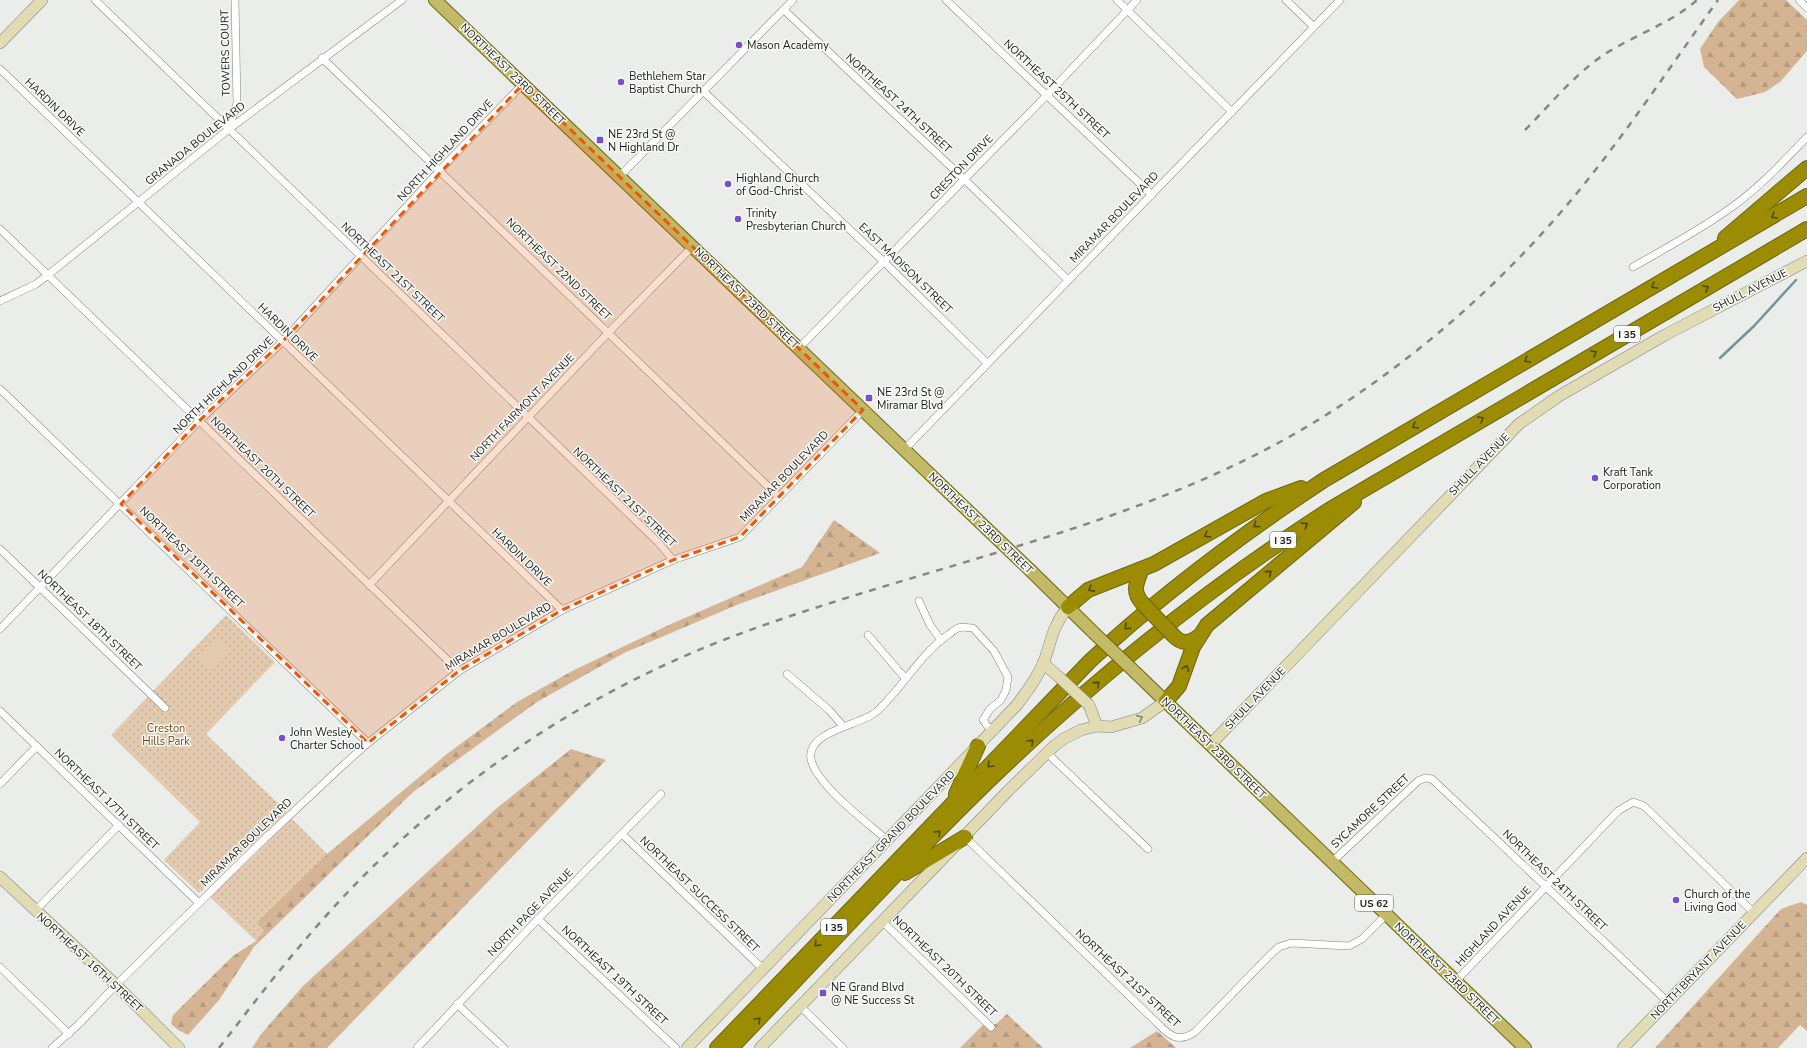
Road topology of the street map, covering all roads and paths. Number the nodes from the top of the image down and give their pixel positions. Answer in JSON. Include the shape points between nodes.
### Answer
{"nodes":[{"id":1,"x":42,"y":0,"type":"edge"},
{"id":2,"x":95,"y":0,"type":"edge"},
{"id":3,"x":235,"y":0,"type":"edge"},
{"id":4,"x":402,"y":0,"type":"edge"},
{"id":5,"x":435,"y":0,"type":"edge"},
{"id":6,"x":793,"y":0,"type":"edge"},
{"id":7,"x":946,"y":0,"type":"edge"},
{"id":8,"x":1117,"y":0,"type":"edge"},
{"id":9,"x":1137,"y":0,"type":"edge"},
{"id":10,"x":1286,"y":0,"type":"edge"},
{"id":11,"x":1340,"y":0,"type":"edge"},
{"id":12,"x":1799,"y":0,"type":"edge"},
{"id":13,"x":1807,"y":8,"type":"edge"},
{"id":14,"x":784,"y":10,"type":"junction"},
{"id":15,"x":1128,"y":10,"type":"junction"},
{"id":16,"x":1314,"y":27,"type":"junction"},
{"id":17,"x":0,"y":43,"type":"edge"},
{"id":18,"x":322,"y":58,"type":"junction"},
{"id":19,"x":0,"y":69,"type":"edge"},
{"id":20,"x":523,"y":84,"type":"junction"},
{"id":21,"x":703,"y":91,"type":"junction"},
{"id":22,"x":1047,"y":95,"type":"junction"},
{"id":23,"x":1232,"y":112,"type":"junction"},
{"id":24,"x":229,"y":129,"type":"junction"},
{"id":25,"x":1807,"y":136,"type":"edge"},
{"id":26,"x":1807,"y":168,"type":"edge"},
{"id":27,"x":440,"y":170,"type":"junction"},
{"id":28,"x":620,"y":176,"type":"junction"},
{"id":29,"x":964,"y":179,"type":"junction"},
{"id":30,"x":1152,"y":195,"type":"junction"},
{"id":31,"x":1807,"y":196,"type":"edge"},
{"id":32,"x":139,"y":202,"type":"junction"},
{"id":33,"x":0,"y":229,"type":"edge"},
{"id":34,"x":1807,"y":229,"type":"edge"},
{"id":35,"x":693,"y":246,"type":"junction"},
{"id":36,"x":361,"y":257,"type":"junction"},
{"id":37,"x":1700,"y":259,"type":"junction"},
{"id":38,"x":883,"y":261,"type":"junction"},
{"id":39,"x":1807,"y":261,"type":"edge"},
{"id":40,"x":1633,"y":267,"type":"dead end"},
{"id":41,"x":48,"y":275,"type":"junction"},
{"id":42,"x":1068,"y":280,"type":"junction"},
{"id":43,"x":0,"y":301,"type":"edge"},
{"id":44,"x":608,"y":332,"type":"junction"},
{"id":45,"x":282,"y":342,"type":"junction"},
{"id":46,"x":799,"y":348,"type":"junction"},
{"id":47,"x":987,"y":363,"type":"junction"},
{"id":48,"x":0,"y":389,"type":"edge"},
{"id":49,"x":863,"y":410,"type":"junction"},
{"id":50,"x":528,"y":418,"type":"junction"},
{"id":51,"x":199,"y":422,"type":"junction"},
{"id":52,"x":904,"y":450,"type":"junction"},
{"id":53,"x":1324,"y":480,"type":"junction"},
{"id":54,"x":1376,"y":482,"type":"junction"},
{"id":55,"x":779,"y":497,"type":"junction"},
{"id":56,"x":447,"y":501,"type":"junction"},
{"id":57,"x":121,"y":504,"type":"junction"},
{"id":58,"x":0,"y":549,"type":"edge"},
{"id":59,"x":673,"y":560,"type":"junction"},
{"id":60,"x":1141,"y":571,"type":"junction"},
{"id":61,"x":369,"y":585,"type":"junction"},
{"id":62,"x":40,"y":587,"type":"junction"},
{"id":63,"x":919,"y":601,"type":"dead end"},
{"id":64,"x":1068,"y":607,"type":"junction"},
{"id":65,"x":562,"y":610,"type":"junction"},
{"id":66,"x":0,"y":629,"type":"edge"},
{"id":67,"x":868,"y":635,"type":"dead end"},
{"id":68,"x":1198,"y":637,"type":"junction"},
{"id":69,"x":941,"y":640,"type":"junction"},
{"id":70,"x":1043,"y":663,"type":"junction"},
{"id":71,"x":459,"y":671,"type":"junction"},
{"id":72,"x":787,"y":674,"type":"dead end"},
{"id":73,"x":905,"y":678,"type":"junction"},
{"id":74,"x":1166,"y":701,"type":"junction"},
{"id":75,"x":165,"y":708,"type":"dead end"},
{"id":76,"x":0,"y":711,"type":"edge"},
{"id":77,"x":842,"y":726,"type":"junction"},
{"id":78,"x":1098,"y":726,"type":"junction"},
{"id":79,"x":992,"y":732,"type":"junction"},
{"id":80,"x":368,"y":743,"type":"junction"},
{"id":81,"x":1211,"y":744,"type":"junction"},
{"id":82,"x":37,"y":746,"type":"junction"},
{"id":83,"x":978,"y":746,"type":"junction"},
{"id":84,"x":1047,"y":753,"type":"junction"},
{"id":85,"x":1426,"y":778,"type":"joint"},
{"id":86,"x":0,"y":784,"type":"edge"},
{"id":87,"x":661,"y":794,"type":"dead end"},
{"id":88,"x":950,"y":805,"type":"junction"},
{"id":89,"x":119,"y":825,"type":"junction"},
{"id":90,"x":622,"y":834,"type":"junction"},
{"id":91,"x":964,"y":837,"type":"junction"},
{"id":92,"x":888,"y":840,"type":"junction"},
{"id":93,"x":1148,"y":849,"type":"dead end"},
{"id":94,"x":1807,"y":858,"type":"edge"},
{"id":95,"x":1332,"y":862,"type":"junction"},
{"id":96,"x":0,"y":877,"type":"edge"},
{"id":97,"x":891,"y":881,"type":"junction"},
{"id":98,"x":1545,"y":886,"type":"junction"},
{"id":99,"x":199,"y":903,"type":"junction"},
{"id":100,"x":35,"y":911,"type":"junction"},
{"id":101,"x":1753,"y":912,"type":"junction"},
{"id":102,"x":1386,"y":915,"type":"junction"},
{"id":103,"x":538,"y":919,"type":"junction"},
{"id":104,"x":883,"y":922,"type":"junction"},
{"id":105,"x":0,"y":967,"type":"edge"},
{"id":106,"x":763,"y":969,"type":"junction"},
{"id":107,"x":1455,"y":982,"type":"junction"},
{"id":108,"x":116,"y":985,"type":"junction"},
{"id":109,"x":1668,"y":1002,"type":"junction"},
{"id":110,"x":457,"y":1004,"type":"junction"},
{"id":111,"x":800,"y":1006,"type":"junction"},
{"id":112,"x":991,"y":1027,"type":"dead end"},
{"id":113,"x":69,"y":1034,"type":"junction"},
{"id":114,"x":52,"y":1048,"type":"edge"},
{"id":115,"x":179,"y":1048,"type":"edge"},
{"id":116,"x":417,"y":1048,"type":"edge"},
{"id":117,"x":504,"y":1048,"type":"edge"},
{"id":118,"x":676,"y":1048,"type":"edge"},
{"id":119,"x":687,"y":1048,"type":"edge"},
{"id":120,"x":717,"y":1048,"type":"edge"},
{"id":121,"x":731,"y":1048,"type":"edge"},
{"id":122,"x":760,"y":1048,"type":"edge"},
{"id":123,"x":843,"y":1048,"type":"edge"},
{"id":124,"x":1524,"y":1048,"type":"edge"},
{"id":125,"x":1623,"y":1048,"type":"edge"}],
"edges":[{"from":1,"to":17,"type":"main road"},
{"from":2,"to":24,"type":"street","name":"NORTHEAST 21ST STREET"},
{"from":3,"to":24,"type":"street","name":"TOWERS COURT","via":[[236,103]]},
{"from":4,"to":18,"type":"street","name":"GRANADA BOULEVARD"},
{"from":5,"to":20,"type":"main road","name":"NORTHEAST 23RD STREET"},
{"from":6,"to":14,"type":"street"},
{"from":7,"to":22,"type":"street","name":"NORTHEAST 25TH STREET"},
{"from":8,"to":15,"type":"street"},
{"from":9,"to":15,"type":"street","name":"CRESTON DRIVE"},
{"from":10,"to":16,"type":"street"},
{"from":11,"to":16,"type":"street","name":"MIRAMAR BOULEVARD"},
{"from":12,"to":13,"type":"street"},
{"from":14,"to":21,"type":"street"},
{"from":14,"to":29,"type":"street","name":"NORTHEAST 24TH STREET"},
{"from":15,"to":22,"type":"street","name":"CRESTON DRIVE"},
{"from":15,"to":23,"type":"street"},
{"from":16,"to":23,"type":"street","name":"MIRAMAR BOULEVARD"},
{"from":18,"to":24,"type":"street","name":"GRANADA BOULEVARD"},
{"from":18,"to":27,"type":"street","name":"NORTHEAST 22ND STREET"},
{"from":19,"to":32,"type":"street","name":"HARDIN DRIVE"},
{"from":20,"to":27,"type":"street","name":"NORTH HIGHLAND DRIVE"},
{"from":20,"to":28,"type":"main road","name":"NORTHEAST 23RD STREET"},
{"from":21,"to":28,"type":"street"},
{"from":21,"to":38,"type":"street","name":"EAST MADISON STREET"},
{"from":22,"to":29,"type":"street","name":"CRESTON DRIVE"},
{"from":22,"to":30,"type":"street","name":"NORTHEAST 25TH STREET"},
{"from":23,"to":30,"type":"street","name":"MIRAMAR BOULEVARD"},
{"from":24,"to":32,"type":"street","name":"GRANADA BOULEVARD"},
{"from":24,"to":36,"type":"street","name":"NORTHEAST 21ST STREET"},
{"from":25,"to":40,"type":"street","via":[[1775,171],[1732,207]]},
{"from":26,"to":37,"type":"highway"},
{"from":27,"to":36,"type":"street","name":"NORTH HIGHLAND DRIVE"},
{"from":27,"to":44,"type":"street","name":"NORTHEAST 22ND STREET"},
{"from":28,"to":35,"type":"main road","name":"NORTHEAST 23RD STREET"},
{"from":29,"to":38,"type":"street","name":"CRESTON DRIVE"},
{"from":29,"to":42,"type":"street","name":"NORTHEAST 24TH STREET"},
{"from":30,"to":42,"type":"street","name":"MIRAMAR BOULEVARD"},
{"from":31,"to":37,"type":"highway","number":"I 35","one_way":true},
{"from":32,"to":41,"type":"street","name":"GRANADA BOULEVARD"},
{"from":32,"to":45,"type":"street","name":"HARDIN DRIVE"},
{"from":33,"to":41,"type":"street","name":"NORTHEAST 20TH STREET"},
{"from":54,"to":34,"type":"highway","number":"I 35","one_way":true},
{"from":35,"to":44,"type":"street","name":"NORTH FAIRMONT AVENUE"},
{"from":35,"to":46,"type":"main road","name":"NORTHEAST 23RD STREET"},
{"from":36,"to":45,"type":"street","name":"NORTH HIGHLAND DRIVE"},
{"from":36,"to":50,"type":"street","name":"NORTHEAST 21ST STREET"},
{"from":37,"to":53,"type":"highway","number":"I 35","one_way":true},
{"from":38,"to":46,"type":"street","name":"CRESTON DRIVE"},
{"from":38,"to":47,"type":"street","name":"EAST MADISON STREET"},
{"from":39,"to":81,"type":"main road","name":"SHULL AVENUE","via":[[1665,335],[1559,396],[1519,424]]},
{"from":41,"to":43,"type":"street","name":"GRANADA BOULEVARD","via":[[36,284]]},
{"from":41,"to":51,"type":"street","name":"NORTHEAST 20TH STREET"},
{"from":42,"to":47,"type":"street","name":"MIRAMAR BOULEVARD"},
{"from":44,"to":50,"type":"street","name":"NORTH FAIRMONT AVENUE"},
{"from":44,"to":55,"type":"street","name":"NORTHEAST 22ND STREET"},
{"from":45,"to":51,"type":"street","name":"NORTH HIGHLAND DRIVE"},
{"from":45,"to":56,"type":"street","name":"HARDIN DRIVE"},
{"from":46,"to":49,"type":"main road","name":"NORTHEAST 23RD STREET"},
{"from":47,"to":52,"type":"street","name":"MIRAMAR BOULEVARD"},
{"from":48,"to":57,"type":"street","name":"NORTHEAST 19TH STREET"},
{"from":49,"to":52,"type":"main road","name":"NORTHEAST 23RD STREET"},
{"from":49,"to":55,"type":"street","name":"MIRAMAR BOULEVARD"},
{"from":50,"to":56,"type":"street","name":"NORTH FAIRMONT AVENUE"},
{"from":50,"to":59,"type":"street","name":"NORTHEAST 21ST STREET","via":[[658,542]]},
{"from":51,"to":57,"type":"street","name":"NORTH HIGHLAND DRIVE"},
{"from":51,"to":61,"type":"street","name":"NORTHEAST 20TH STREET"},
{"from":52,"to":64,"type":"main road","name":"NORTHEAST 23RD STREET","bridge":true},
{"from":53,"to":60,"type":"highway","one_way":true,"via":[[1266,501]]},
{"from":53,"to":88,"type":"highway","number":"I 35","one_way":true,"via":[[1248,531],[1138,617],[1090,661]]},
{"from":68,"to":54,"type":"highway","one_way":true,"via":[[1207,625]]},
{"from":97,"to":54,"type":"highway","number":"I 35","one_way":true,"via":[[1004,766],[1148,641],[1287,537]]},
{"from":55,"to":59,"type":"street","name":"MIRAMAR BOULEVARD","via":[[740,537]]},
{"from":56,"to":61,"type":"street","name":"NORTH FAIRMONT AVENUE"},
{"from":56,"to":65,"type":"street","name":"HARDIN DRIVE"},
{"from":57,"to":62,"type":"street","name":"NORTH HIGHLAND DRIVE"},
{"from":57,"to":80,"type":"street","name":"NORTHEAST 19TH STREET"},
{"from":58,"to":62,"type":"street","name":"NORTHEAST 18TH STREET"},
{"from":59,"to":65,"type":"street","name":"MIRAMAR BOULEVARD"},
{"from":60,"to":64,"type":"highway","one_way":true,"via":[[1101,583]]},
{"from":60,"to":68,"type":"highway","bridge":true,"via":[[1135,586],[1138,598],[1143,604],[1182,643]]},
{"from":61,"to":71,"type":"street","name":"NORTHEAST 20TH STREET"},
{"from":62,"to":66,"type":"street","name":"NORTH HIGHLAND DRIVE"},
{"from":62,"to":75,"type":"street","name":"NORTHEAST 18TH STREET"},
{"from":63,"to":69,"type":"street","via":[[930,625]]},
{"from":64,"to":70,"type":"main road","name":"NORTHEAST GRAND BOULEVARD","via":[[1051,635]]},
{"from":64,"to":74,"type":"main road","name":"NORTHEAST 23RD STREET","number":"US 62","bridge":true},
{"from":65,"to":71,"type":"street","name":"MIRAMAR BOULEVARD"},
{"from":67,"to":73,"type":"street"},
{"from":74,"to":68,"type":"highway","one_way":true,"via":[[1179,686]]},
{"from":69,"to":73,"type":"street"},
{"from":69,"to":79,"type":"street","via":[[958,627],[973,628],[994,651],[1008,677],[1001,700],[990,709],[983,720]]},
{"from":70,"to":78,"type":"main road","bridge":true,"via":[[1089,705]]},
{"from":70,"to":79,"type":"main road","name":"NORTHEAST GRAND BOULEVARD","via":[[1028,691]]},
{"from":71,"to":80,"type":"street","name":"MIRAMAR BOULEVARD"},
{"from":72,"to":77,"type":"street","via":[[829,710]]},
{"from":73,"to":77,"type":"street","via":[[874,714]]},
{"from":78,"to":74,"type":"main road","one_way":true,"via":[[1127,724],[1154,711]]},
{"from":74,"to":81,"type":"main road","name":"NORTHEAST 23RD STREET","number":"US 62"},
{"from":76,"to":82,"type":"street","name":"NORTHEAST 17TH STREET"},
{"from":77,"to":92,"type":"street","via":[[822,737],[813,749],[811,759],[827,786]]},
{"from":78,"to":84,"type":"main road","via":[[1081,730],[1065,738]]},
{"from":79,"to":83,"type":"main road","name":"NORTHEAST GRAND BOULEVARD"},
{"from":80,"to":99,"type":"street","name":"MIRAMAR BOULEVARD"},
{"from":81,"to":95,"type":"main road","name":"NORTHEAST 23RD STREET","number":"US 62"},
{"from":82,"to":86,"type":"street"},
{"from":82,"to":89,"type":"street","name":"NORTHEAST 17TH STREET"},
{"from":83,"to":88,"type":"highway"},
{"from":83,"to":92,"type":"main road","name":"NORTHEAST GRAND BOULEVARD"},
{"from":84,"to":91,"type":"main road"},
{"from":84,"to":93,"type":"street"},
{"from":85,"to":95,"type":"street","name":"SYCAMORE STREET","via":[[1410,788]]},
{"from":85,"to":98,"type":"street","name":"NORTHEAST 24TH STREET","via":[[1439,784]]},
{"from":87,"to":90,"type":"street","name":"NORTH PAGE AVENUE"},
{"from":88,"to":120,"type":"highway","number":"I 35","one_way":true},
{"from":89,"to":99,"type":"street","name":"NORTHEAST 17TH STREET"},
{"from":89,"to":100,"type":"street"},
{"from":90,"to":103,"type":"street","name":"NORTH PAGE AVENUE"},
{"from":90,"to":106,"type":"street","name":"NORTHEAST SUCCESS STREET"},
{"from":91,"to":97,"type":"highway"},
{"from":91,"to":102,"type":"street","name":"NORTHEAST 21ST STREET","via":[[1170,1035],[1180,1039],[1195,1032],[1279,947],[1291,944],[1349,946],[1362,939]]},
{"from":91,"to":104,"type":"main road"},
{"from":92,"to":106,"type":"main road","name":"NORTHEAST GRAND BOULEVARD"},
{"from":94,"to":101,"type":"main road","name":"NORTH BRYANT AVENUE"},
{"from":95,"to":102,"type":"main road","name":"NORTHEAST 23RD STREET","number":"US 62"},
{"from":96,"to":100,"type":"main road","name":"NORTHEAST 16TH STREET"},
{"from":121,"to":97,"type":"highway","number":"I 35","one_way":true},
{"from":98,"to":101,"type":"street","name":"HIGHLAND AVENUE","via":[[1618,811],[1633,802],[1644,806]]},
{"from":98,"to":107,"type":"street","name":"HIGHLAND AVENUE"},
{"from":98,"to":109,"type":"street","name":"NORTHEAST 24TH STREET"},
{"from":99,"to":108,"type":"street","name":"MIRAMAR BOULEVARD"},
{"from":100,"to":108,"type":"main road","name":"NORTHEAST 16TH STREET"},
{"from":101,"to":109,"type":"main road","name":"NORTH BRYANT AVENUE"},
{"from":102,"to":107,"type":"main road","name":"NORTHEAST 23RD STREET","number":"US 62"},
{"from":103,"to":110,"type":"street","name":"NORTH PAGE AVENUE"},
{"from":103,"to":118,"type":"street","name":"NORTHEAST 19TH STREET"},
{"from":104,"to":111,"type":"main road"},
{"from":104,"to":112,"type":"street","name":"NORTHEAST 20TH STREET"},
{"from":105,"to":113,"type":"street"},
{"from":106,"to":119,"type":"main road","name":"NORTHEAST GRAND BOULEVARD"},
{"from":107,"to":124,"type":"main road","name":"NORTHEAST 23RD STREET","number":"US 62"},
{"from":108,"to":113,"type":"street","name":"MIRAMAR BOULEVARD"},
{"from":108,"to":115,"type":"main road","name":"NORTHEAST 16TH STREET"},
{"from":109,"to":125,"type":"main road","name":"NORTH BRYANT AVENUE"},
{"from":110,"to":116,"type":"street","name":"NORTH PAGE AVENUE"},
{"from":110,"to":117,"type":"street"},
{"from":111,"to":122,"type":"main road"},
{"from":111,"to":123,"type":"street"},
{"from":113,"to":114,"type":"street","name":"MIRAMAR BOULEVARD"}]}
